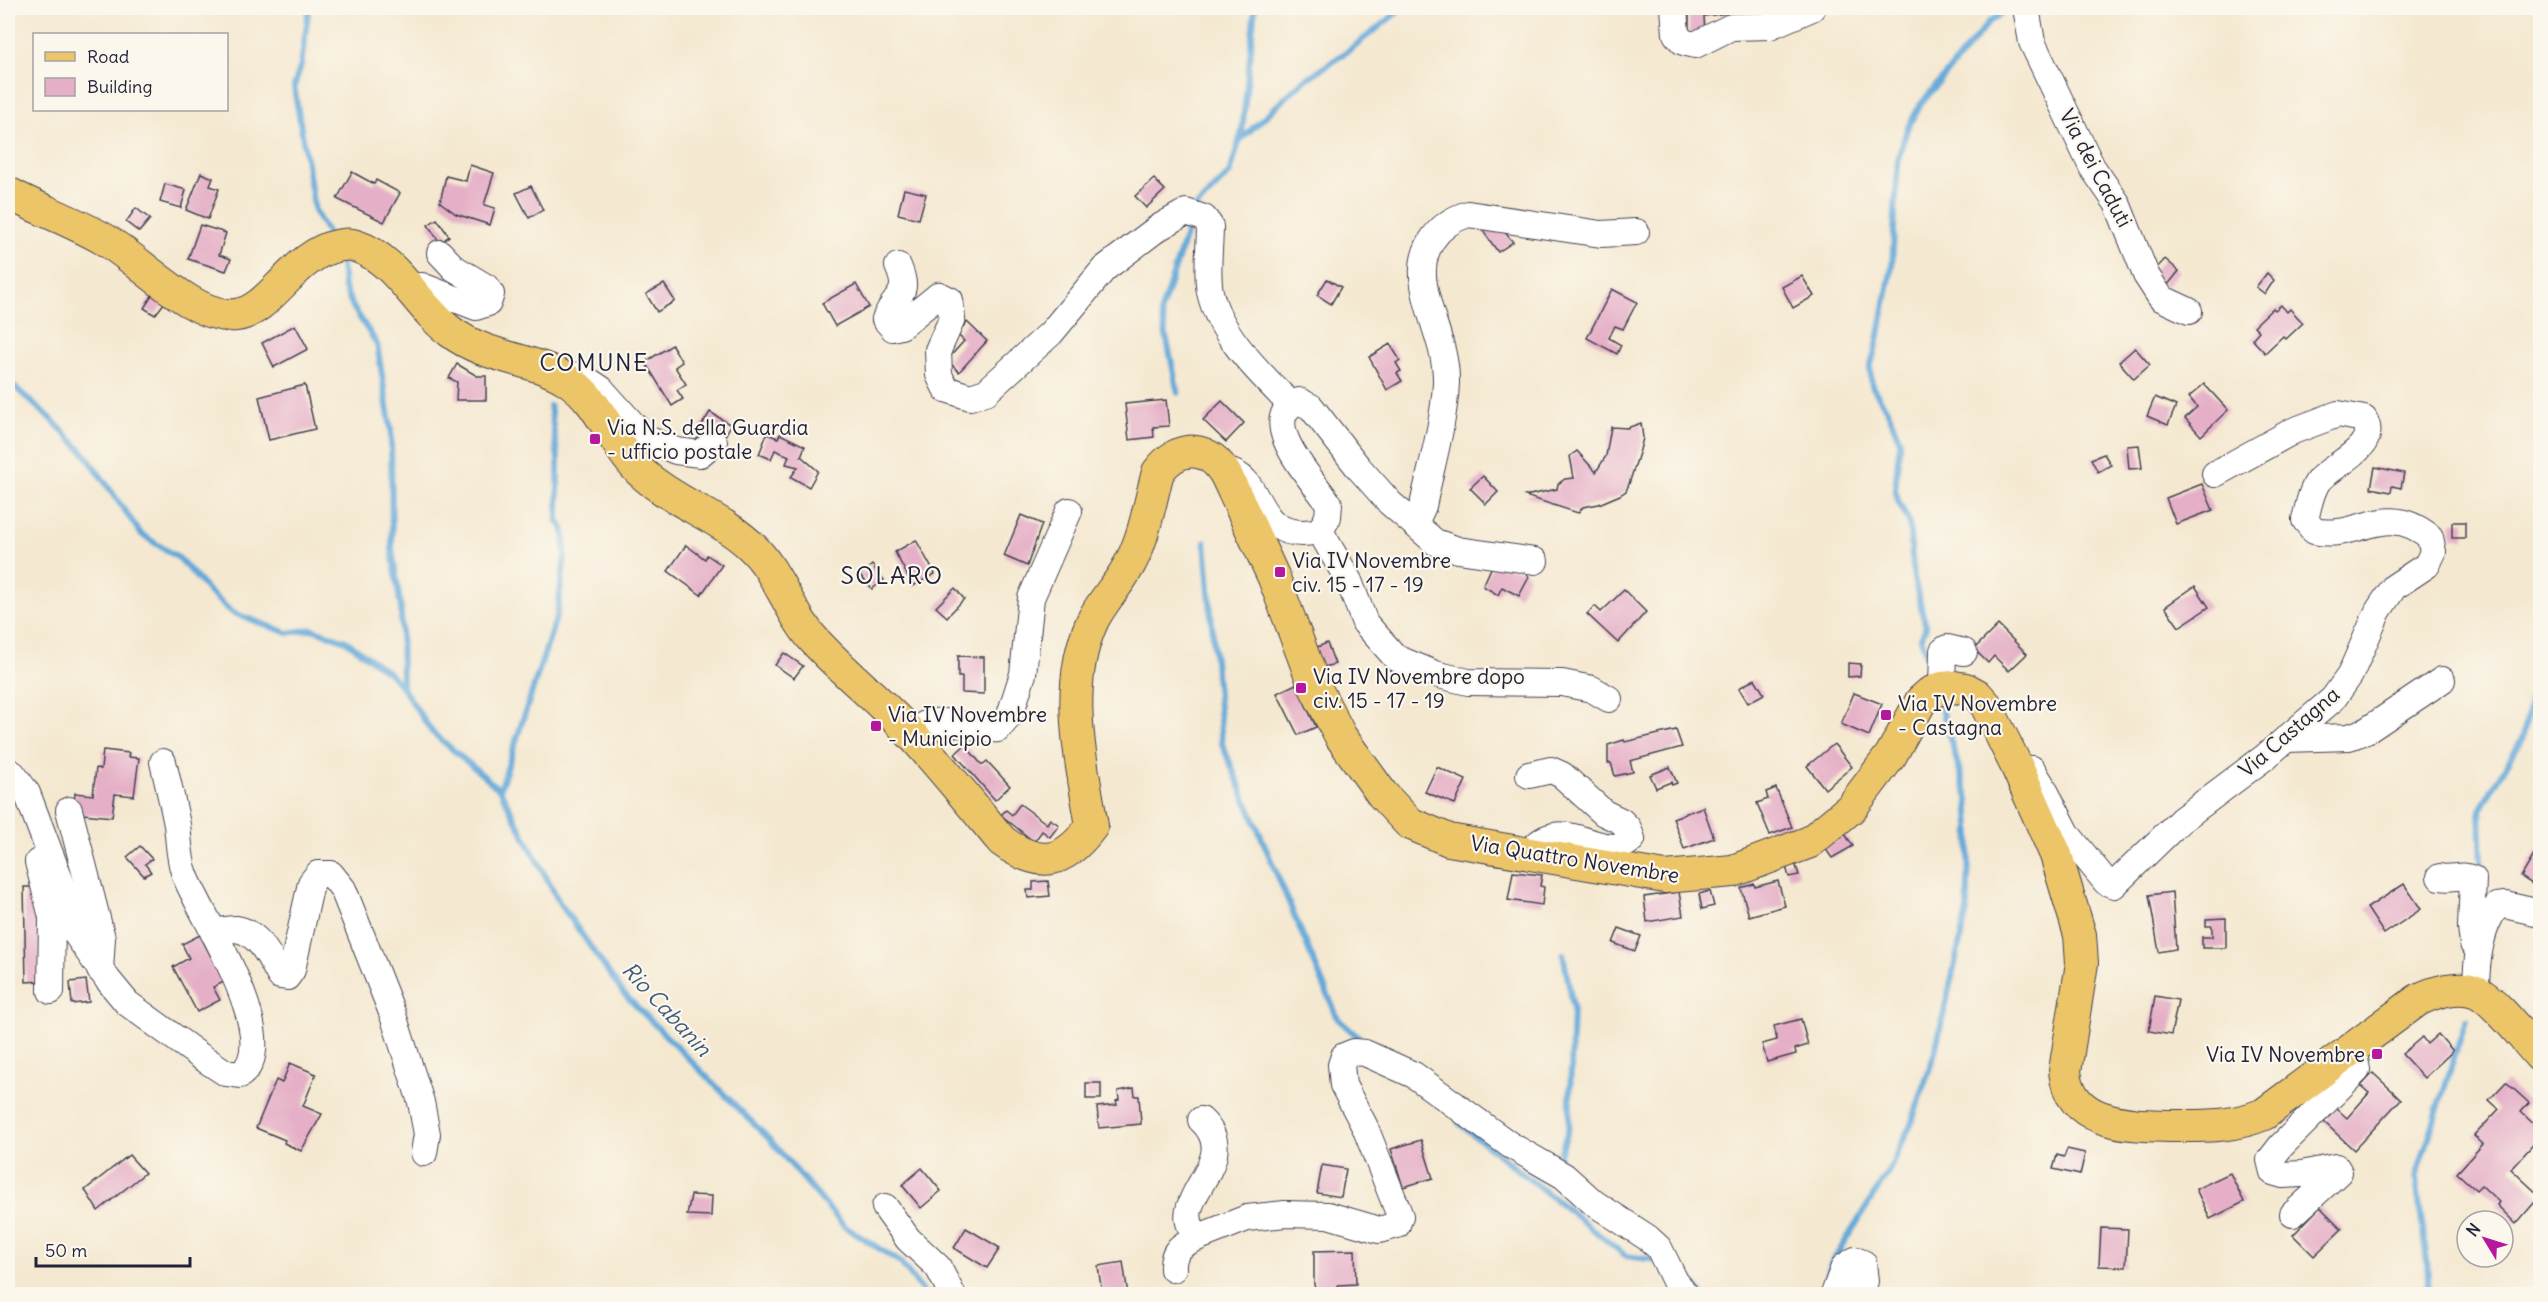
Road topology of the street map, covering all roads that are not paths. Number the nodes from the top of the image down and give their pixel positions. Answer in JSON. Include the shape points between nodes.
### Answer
{"nodes":[{"id":1,"x":1674,"y":8,"type":"edge"},
{"id":2,"x":1812,"y":8,"type":"edge"},
{"id":3,"x":2026,"y":8,"type":"edge"},
{"id":4,"x":8,"y":193,"type":"edge"},
{"id":5,"x":1636,"y":232,"type":"dead end"},
{"id":6,"x":440,"y":254,"type":"dead end"},
{"id":7,"x":898,"y":266,"type":"dead end"},
{"id":8,"x":405,"y":286,"type":"junction"},
{"id":9,"x":2189,"y":311,"type":"dead end"},
{"id":10,"x":566,"y":379,"type":"junction"},
{"id":11,"x":1291,"y":405,"type":"junction"},
{"id":12,"x":714,"y":442,"type":"dead end"},
{"id":13,"x":1224,"y":471,"type":"junction"},
{"id":14,"x":2215,"y":474,"type":"dead end"},
{"id":15,"x":1069,"y":511,"type":"dead end"},
{"id":16,"x":1415,"y":524,"type":"junction"},
{"id":17,"x":1320,"y":531,"type":"junction"},
{"id":18,"x":1535,"y":561,"type":"dead end"},
{"id":19,"x":1964,"y":652,"type":"dead end"},
{"id":20,"x":2442,"y":680,"type":"dead end"},
{"id":21,"x":1933,"y":692,"type":"junction"},
{"id":22,"x":1609,"y":699,"type":"dead end"},
{"id":23,"x":912,"y":734,"type":"junction"},
{"id":24,"x":2286,"y":739,"type":"junction"},
{"id":25,"x":163,"y":762,"type":"dead end"},
{"id":26,"x":2017,"y":767,"type":"junction"},
{"id":27,"x":8,"y":771,"type":"edge"},
{"id":28,"x":1529,"y":775,"type":"dead end"},
{"id":29,"x":8,"y":777,"type":"edge"},
{"id":30,"x":69,"y":810,"type":"dead end"},
{"id":31,"x":1529,"y":854,"type":"junction"},
{"id":32,"x":2440,"y":877,"type":"dead end"},
{"id":33,"x":2541,"y":913,"type":"edge"},
{"id":34,"x":213,"y":933,"type":"junction"},
{"id":35,"x":100,"y":970,"type":"junction"},
{"id":36,"x":2476,"y":978,"type":"junction"},
{"id":37,"x":51,"y":991,"type":"dead end"},
{"id":38,"x":2353,"y":1049,"type":"junction"},
{"id":39,"x":2541,"y":1056,"type":"edge"},
{"id":40,"x":1200,"y":1120,"type":"dead end"},
{"id":41,"x":424,"y":1153,"type":"dead end"},
{"id":42,"x":885,"y":1206,"type":"dead end"},
{"id":43,"x":2293,"y":1214,"type":"dead end"},
{"id":44,"x":1199,"y":1238,"type":"junction"},
{"id":45,"x":1173,"y":1269,"type":"dead end"},
{"id":46,"x":952,"y":1294,"type":"edge"},
{"id":47,"x":1684,"y":1294,"type":"edge"},
{"id":48,"x":1834,"y":1294,"type":"edge"},
{"id":49,"x":1861,"y":1294,"type":"edge"}],
"edges":[{"from":1,"to":2,"type":"street","via":[[1676,34],[1683,42],[1695,45],[1731,27],[1770,26]]},
{"from":3,"to":9,"type":"street","name":"Via dei Caduti","via":[[2032,42],[2092,167],[2117,203],[2146,275],[2161,298]]},
{"from":4,"to":8,"type":"main road","via":[[101,237],[191,304],[210,312],[237,315],[257,305],[306,259],[324,249],[350,244],[374,252],[393,268]]},
{"from":5,"to":16,"type":"street","via":[[1601,234],[1468,214],[1452,219],[1436,233],[1425,257],[1423,284],[1444,356],[1446,384],[1423,506]]},
{"from":6,"to":8,"type":"street","via":[[454,268],[486,287],[491,294],[488,303],[476,307],[422,286]]},
{"from":7,"to":11,"type":"street","via":[[905,282],[885,319],[893,328],[901,326],[939,295],[950,300],[952,319],[938,350],[939,375],[946,389],[970,397],[986,392],[1011,372],[1051,333],[1104,269],[1158,228],[1186,213],[1204,218],[1210,226],[1210,291],[1218,311],[1255,368]]},
{"from":8,"to":10,"type":"main road","via":[[431,315],[469,344]]},
{"from":10,"to":12,"type":"street","via":[[580,375],[601,389],[645,438],[676,451],[700,454]]},
{"from":10,"to":23,"type":"main road","via":[[592,404],[643,474],[728,527],[756,550],[812,638]]},
{"from":11,"to":16,"type":"street","via":[[1299,401],[1311,407],[1358,467]]},
{"from":11,"to":17,"type":"street","via":[[1281,427],[1294,458],[1329,504],[1329,517]]},
{"from":13,"to":17,"type":"street","via":[[1243,479],[1268,520],[1289,533]]},
{"from":13,"to":23,"type":"main road","name":"Via Quattro Novembre","via":[[1212,457],[1200,452],[1188,451],[1165,462],[1158,472],[1136,552],[1092,622],[1078,676],[1076,723],[1092,825],[1078,845],[1043,860],[1020,854],[1002,841]]},
{"from":13,"to":31,"type":"main road","name":"Via Quattro Novembre","via":[[1274,578],[1315,687],[1341,737],[1382,794],[1409,822],[1449,840]]},
{"from":14,"to":24,"type":"street","name":"Via Castagna","via":[[2293,431],[2338,414],[2364,419],[2368,436],[2318,482],[2305,520],[2314,531],[2331,535],[2381,520],[2419,528],[2430,537],[2433,552],[2427,565],[2394,586],[2378,611],[2350,675],[2333,699]]},
{"from":15,"to":23,"type":"street","via":[[1031,598],[1023,675],[1010,715],[998,729],[928,723]]},
{"from":16,"to":18,"type":"street","via":[[1435,542],[1458,550]]},
{"from":17,"to":22,"type":"street","via":[[1349,581],[1365,623],[1396,658],[1434,674],[1468,682],[1562,683],[1592,689]]},
{"from":19,"to":21,"type":"street","via":[[1947,648],[1943,651]]},
{"from":20,"to":24,"type":"street","via":[[2367,731],[2349,737]]},
{"from":21,"to":26,"type":"main road","via":[[1966,689],[1977,695],[1986,705]]},
{"from":21,"to":31,"type":"main road","name":"Via Quattro Novembre","via":[[1921,700],[1891,755],[1851,808],[1810,842],[1733,871],[1692,877],[1665,878]]},
{"from":24,"to":26,"type":"street","name":"Via Castagna","via":[[2181,820],[2114,885],[2106,882],[2068,836],[2032,770]]},
{"from":25,"to":34,"type":"street","via":[[184,873]]},
{"from":26,"to":38,"type":"main road","via":[[2056,855],[2080,935],[2082,963],[2065,1071],[2066,1083],[2089,1112],[2128,1125],[2246,1122],[2264,1114]]},
{"from":27,"to":35,"type":"street","via":[[27,793],[68,902],[74,931]]},
{"from":28,"to":31,"type":"street","via":[[1551,770],[1562,775],[1604,813],[1621,821],[1632,839],[1616,847],[1559,834],[1544,837]]},
{"from":29,"to":37,"type":"street","via":[[18,794],[52,917]]},
{"from":30,"to":35,"type":"street","via":[[102,938]]},
{"from":32,"to":36,"type":"street","via":[[2466,875],[2473,879],[2471,927]]},
{"from":33,"to":36,"type":"street","via":[[2505,904],[2497,906],[2488,917]]},
{"from":34,"to":35,"type":"street","via":[[235,971],[251,1019],[253,1057],[240,1075],[226,1073],[127,1003]]},
{"from":34,"to":41,"type":"street","via":[[236,929],[252,935],[280,976],[287,977],[292,970],[311,883],[318,874],[331,874],[343,889],[393,1015],[421,1102],[427,1134]]},
{"from":36,"to":38,"type":"main road","via":[[2418,1000]]},
{"from":36,"to":39,"type":"main road","via":[[2491,1002]]},
{"from":38,"to":43,"type":"street","via":[[2357,1070],[2270,1160],[2273,1172],[2283,1175],[2336,1167],[2339,1172]]},
{"from":40,"to":44,"type":"street","via":[[1215,1143],[1213,1163],[1187,1216],[1191,1230]]},
{"from":42,"to":46,"type":"street","via":[[908,1239],[938,1266]]},
{"from":44,"to":45,"type":"street","via":[[1175,1251]]},
{"from":44,"to":47,"type":"street","via":[[1247,1218],[1285,1214],[1328,1215],[1379,1230],[1397,1225],[1400,1216],[1373,1145],[1343,1085],[1344,1056],[1365,1053],[1414,1075],[1648,1238],[1659,1248]]},
{"from":48,"to":49,"type":"street","via":[[1844,1267],[1855,1260],[1863,1263],[1865,1271]]}]}
